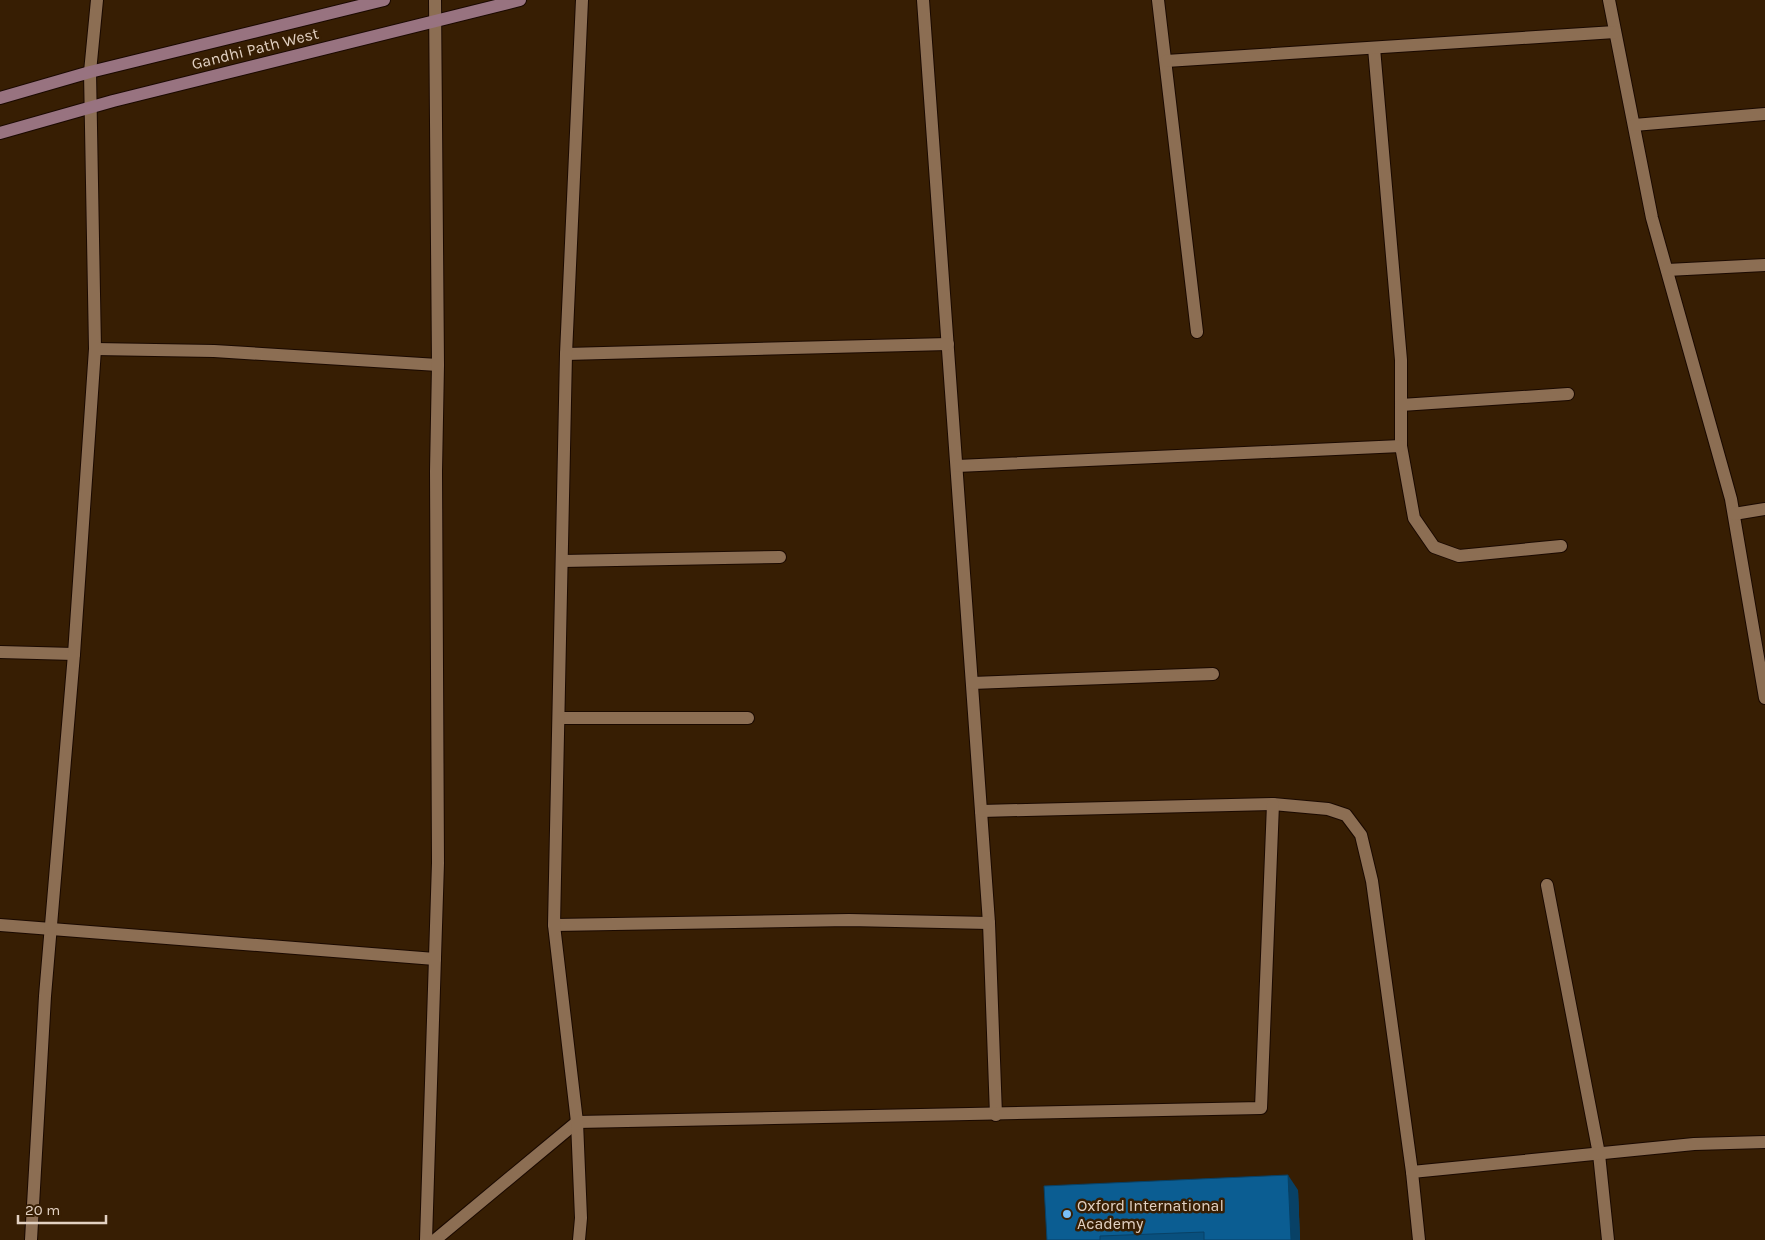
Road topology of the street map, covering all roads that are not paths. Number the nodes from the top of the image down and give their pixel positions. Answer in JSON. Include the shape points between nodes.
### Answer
{"nodes":[{"id":1,"x":97,"y":0,"type":"edge"},
{"id":2,"x":384,"y":0,"type":"edge"},
{"id":3,"x":434,"y":0,"type":"edge"},
{"id":4,"x":520,"y":0,"type":"edge"},
{"id":5,"x":582,"y":0,"type":"edge"},
{"id":6,"x":923,"y":0,"type":"edge"},
{"id":7,"x":1158,"y":0,"type":"edge"},
{"id":8,"x":1609,"y":0,"type":"edge"},
{"id":9,"x":434,"y":20,"type":"junction"},
{"id":10,"x":1615,"y":32,"type":"junction"},
{"id":11,"x":1374,"y":48,"type":"junction"},
{"id":12,"x":1166,"y":61,"type":"junction"},
{"id":13,"x":90,"y":72,"type":"junction"},
{"id":14,"x":0,"y":98,"type":"edge"},
{"id":15,"x":90,"y":107,"type":"junction"},
{"id":16,"x":1765,"y":114,"type":"edge"},
{"id":17,"x":1634,"y":124,"type":"junction"},
{"id":18,"x":0,"y":133,"type":"edge"},
{"id":19,"x":1765,"y":266,"type":"edge"},
{"id":20,"x":1667,"y":270,"type":"junction"},
{"id":21,"x":1197,"y":332,"type":"dead end"},
{"id":22,"x":948,"y":344,"type":"junction"},
{"id":23,"x":95,"y":349,"type":"junction"},
{"id":24,"x":566,"y":354,"type":"junction"},
{"id":25,"x":438,"y":365,"type":"junction"},
{"id":26,"x":1568,"y":394,"type":"dead end"},
{"id":27,"x":1401,"y":405,"type":"junction"},
{"id":28,"x":1401,"y":446,"type":"junction"},
{"id":29,"x":957,"y":466,"type":"junction"},
{"id":30,"x":1765,"y":509,"type":"edge"},
{"id":31,"x":1734,"y":514,"type":"junction"},
{"id":32,"x":1561,"y":546,"type":"dead end"},
{"id":33,"x":780,"y":557,"type":"dead end"},
{"id":34,"x":562,"y":561,"type":"junction"},
{"id":35,"x":0,"y":652,"type":"edge"},
{"id":36,"x":74,"y":654,"type":"junction"},
{"id":37,"x":1213,"y":674,"type":"dead end"},
{"id":38,"x":972,"y":683,"type":"junction"},
{"id":39,"x":1765,"y":698,"type":"edge"},
{"id":40,"x":559,"y":718,"type":"junction"},
{"id":41,"x":748,"y":718,"type":"dead end"},
{"id":42,"x":1273,"y":804,"type":"junction"},
{"id":43,"x":981,"y":811,"type":"junction"},
{"id":44,"x":1548,"y":885,"type":"dead end"},
{"id":45,"x":989,"y":922,"type":"junction"},
{"id":46,"x":554,"y":924,"type":"junction"},
{"id":47,"x":0,"y":925,"type":"edge"},
{"id":48,"x":51,"y":929,"type":"junction"},
{"id":49,"x":435,"y":960,"type":"junction"},
{"id":50,"x":996,"y":1115,"type":"junction"},
{"id":51,"x":577,"y":1122,"type":"junction"},
{"id":52,"x":1765,"y":1142,"type":"edge"},
{"id":53,"x":1599,"y":1154,"type":"junction"},
{"id":54,"x":1412,"y":1172,"type":"junction"},
{"id":55,"x":31,"y":1240,"type":"edge"},
{"id":56,"x":426,"y":1240,"type":"edge"},
{"id":57,"x":435,"y":1240,"type":"edge"},
{"id":58,"x":579,"y":1240,"type":"edge"},
{"id":59,"x":1419,"y":1240,"type":"edge"},
{"id":60,"x":1608,"y":1240,"type":"edge"}],
"edges":[{"from":1,"to":13,"type":"street"},
{"from":2,"to":13,"type":"street"},
{"from":3,"to":9,"type":"street"},
{"from":4,"to":9,"type":"street","name":"Gandhi Path West"},
{"from":5,"to":24,"type":"street"},
{"from":6,"to":22,"type":"street"},
{"from":7,"to":12,"type":"street"},
{"from":8,"to":10,"type":"street"},
{"from":9,"to":15,"type":"street","name":"Gandhi Path West"},
{"from":9,"to":25,"type":"street"},
{"from":10,"to":11,"type":"street"},
{"from":10,"to":17,"type":"street"},
{"from":11,"to":12,"type":"street"},
{"from":11,"to":27,"type":"street","via":[[1401,360]]},
{"from":12,"to":21,"type":"street"},
{"from":13,"to":14,"type":"street"},
{"from":13,"to":15,"type":"street"},
{"from":15,"to":18,"type":"street","name":"Gandhi Path West"},
{"from":15,"to":23,"type":"street"},
{"from":16,"to":17,"type":"street"},
{"from":17,"to":20,"type":"street","via":[[1652,218]]},
{"from":19,"to":20,"type":"street"},
{"from":20,"to":31,"type":"street"},
{"from":22,"to":24,"type":"street"},
{"from":22,"to":29,"type":"street"},
{"from":23,"to":25,"type":"street","via":[[214,351]]},
{"from":23,"to":36,"type":"street"},
{"from":24,"to":34,"type":"street"},
{"from":25,"to":49,"type":"street","via":[[438,863]]},
{"from":26,"to":27,"type":"street"},
{"from":27,"to":28,"type":"street"},
{"from":28,"to":29,"type":"street"},
{"from":28,"to":32,"type":"street","via":[[1414,518],[1434,547],[1459,556]]},
{"from":29,"to":38,"type":"street"},
{"from":30,"to":31,"type":"street"},
{"from":31,"to":39,"type":"street"},
{"from":33,"to":34,"type":"street"},
{"from":34,"to":40,"type":"street"},
{"from":35,"to":36,"type":"street"},
{"from":36,"to":48,"type":"street"},
{"from":37,"to":38,"type":"street"},
{"from":38,"to":43,"type":"street"},
{"from":40,"to":41,"type":"street"},
{"from":40,"to":46,"type":"street"},
{"from":42,"to":43,"type":"street"},
{"from":42,"to":50,"type":"street","via":[[1261,1108]]},
{"from":42,"to":54,"type":"street","via":[[1328,809],[1346,815],[1361,835],[1372,881]]},
{"from":43,"to":45,"type":"street"},
{"from":44,"to":53,"type":"street"},
{"from":45,"to":46,"type":"street","via":[[850,920]]},
{"from":45,"to":50,"type":"street"},
{"from":46,"to":51,"type":"street"},
{"from":47,"to":48,"type":"street"},
{"from":48,"to":49,"type":"street"},
{"from":48,"to":55,"type":"street"},
{"from":49,"to":56,"type":"street"},
{"from":50,"to":51,"type":"street"},
{"from":51,"to":57,"type":"street"},
{"from":51,"to":58,"type":"street"},
{"from":52,"to":53,"type":"street","via":[[1694,1144]]},
{"from":53,"to":54,"type":"street"},
{"from":53,"to":60,"type":"street"},
{"from":54,"to":59,"type":"street"}]}
